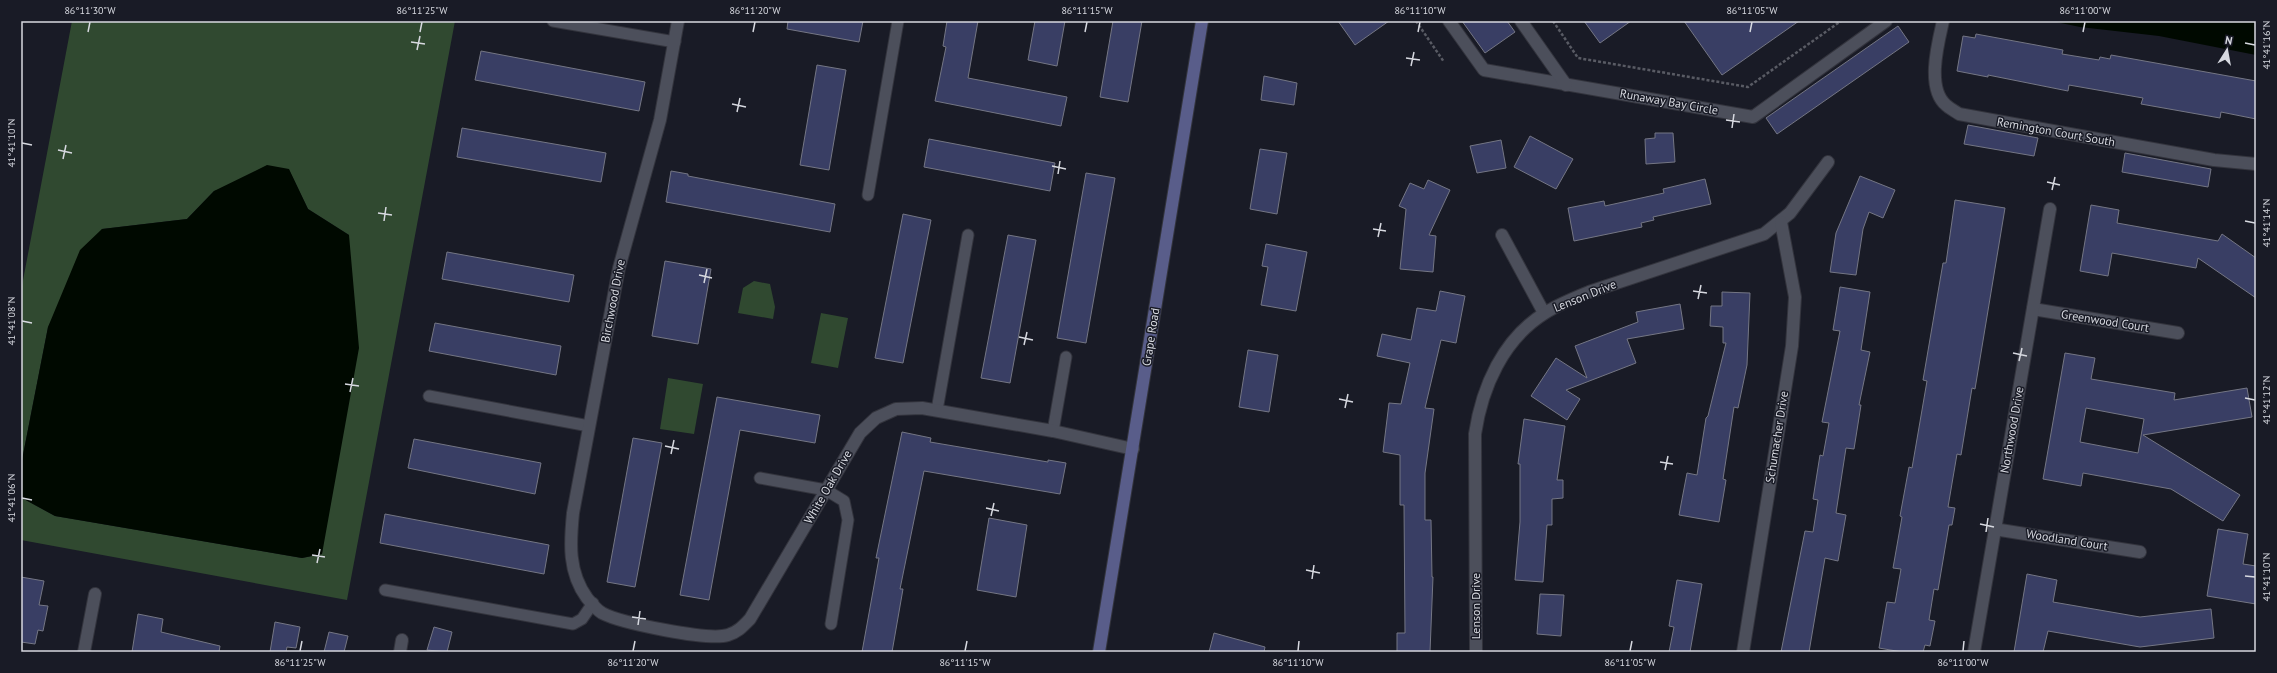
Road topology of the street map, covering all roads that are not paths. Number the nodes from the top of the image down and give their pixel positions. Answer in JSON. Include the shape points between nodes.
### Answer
{"nodes":[{"id":1,"x":553,"y":21,"type":"edge"},
{"id":2,"x":678,"y":21,"type":"edge"},
{"id":3,"x":898,"y":21,"type":"edge"},
{"id":4,"x":1202,"y":21,"type":"edge"},
{"id":5,"x":1448,"y":21,"type":"edge"},
{"id":6,"x":1521,"y":21,"type":"edge"},
{"id":7,"x":1886,"y":21,"type":"edge"},
{"id":8,"x":1943,"y":21,"type":"edge"},
{"id":9,"x":674,"y":42,"type":"junction"},
{"id":10,"x":1566,"y":85,"type":"junction"},
{"id":11,"x":1828,"y":162,"type":"dead end"},
{"id":12,"x":2256,"y":164,"type":"edge"},
{"id":13,"x":868,"y":195,"type":"dead end"},
{"id":14,"x":2050,"y":209,"type":"dead end"},
{"id":15,"x":1781,"y":222,"type":"junction"},
{"id":16,"x":968,"y":235,"type":"dead end"},
{"id":17,"x":1502,"y":235,"type":"dead end"},
{"id":18,"x":2033,"y":309,"type":"junction"},
{"id":19,"x":1544,"y":313,"type":"junction"},
{"id":20,"x":2178,"y":333,"type":"dead end"},
{"id":21,"x":1066,"y":357,"type":"dead end"},
{"id":22,"x":429,"y":396,"type":"dead end"},
{"id":23,"x":937,"y":410,"type":"junction"},
{"id":24,"x":589,"y":426,"type":"junction"},
{"id":25,"x":1053,"y":431,"type":"junction"},
{"id":26,"x":1133,"y":449,"type":"junction"},
{"id":27,"x":760,"y":478,"type":"dead end"},
{"id":28,"x":826,"y":490,"type":"junction"},
{"id":29,"x":1994,"y":529,"type":"junction"},
{"id":30,"x":2140,"y":552,"type":"dead end"},
{"id":31,"x":578,"y":584,"type":"joint"},
{"id":32,"x":385,"y":590,"type":"dead end"},
{"id":33,"x":95,"y":594,"type":"dead end"},
{"id":34,"x":592,"y":603,"type":"junction"},
{"id":35,"x":831,"y":624,"type":"dead end"},
{"id":36,"x":402,"y":640,"type":"dead end"},
{"id":37,"x":84,"y":652,"type":"edge"},
{"id":38,"x":400,"y":652,"type":"edge"},
{"id":39,"x":1099,"y":652,"type":"edge"},
{"id":40,"x":1476,"y":652,"type":"edge"},
{"id":41,"x":1743,"y":652,"type":"edge"},
{"id":42,"x":1974,"y":652,"type":"edge"}],
"edges":[{"from":1,"to":9,"type":"lane"},
{"from":2,"to":9,"type":"street","name":"Birchwood Drive"},
{"from":3,"to":13,"type":"lane"},
{"from":4,"to":26,"type":"main road","name":"Grape Road"},
{"from":5,"to":10,"type":"street","name":"Runaway Bay Circle","via":[[1484,70]]},
{"from":6,"to":10,"type":"street"},
{"from":7,"to":10,"type":"street","name":"Runaway Bay Circle","via":[[1753,117]]},
{"from":8,"to":12,"type":"street","name":"Remington Court South","via":[[1934,72],[1938,92],[1945,105],[1959,114],[2214,160]]},
{"from":9,"to":24,"type":"street","name":"Birchwood Drive","via":[[660,120],[619,268]]},
{"from":11,"to":15,"type":"street","name":"Lenson Drive","via":[[1805,195]]},
{"from":14,"to":18,"type":"street","name":"Northwood Drive"},
{"from":15,"to":19,"type":"street","name":"Lenson Drive","via":[[1764,234],[1589,292]]},
{"from":15,"to":41,"type":"street","name":"Schumacher Drive","via":[[1795,297],[1795,318]]},
{"from":16,"to":23,"type":"lane"},
{"from":17,"to":19,"type":"street"},
{"from":18,"to":20,"type":"street","name":"Greenwood Court"},
{"from":18,"to":29,"type":"street","name":"Northwood Drive"},
{"from":19,"to":40,"type":"street","name":"Lenson Drive","via":[[1523,331],[1502,357],[1489,379],[1479,407],[1474,470]]},
{"from":21,"to":25,"type":"lane"},
{"from":22,"to":24,"type":"lane"},
{"from":23,"to":25,"type":"street","name":"White Oak Drive"},
{"from":23,"to":28,"type":"street","name":"White Oak Drive","via":[[896,409],[876,418],[860,433]]},
{"from":24,"to":31,"type":"street","name":"Birchwood Drive","via":[[570,543],[573,570]]},
{"from":25,"to":26,"type":"street","name":"White Oak Drive"},
{"from":26,"to":39,"type":"main road","name":"Grape Road"},
{"from":27,"to":28,"type":"lane"},
{"from":28,"to":34,"type":"street","name":"White Oak Drive","via":[[750,619],[739,630],[727,635],[708,636],[658,628],[621,621],[601,612]]},
{"from":28,"to":35,"type":"lane","via":[[844,501],[848,520]]},
{"from":29,"to":30,"type":"street","name":"Woodland Court"},
{"from":29,"to":42,"type":"street","name":"Northwood Drive"},
{"from":31,"to":34,"type":"street","name":"White Oak Drive"},
{"from":32,"to":34,"type":"lane","via":[[573,624],[582,620]]},
{"from":33,"to":37,"type":"street"},
{"from":36,"to":38,"type":"street"}]}
